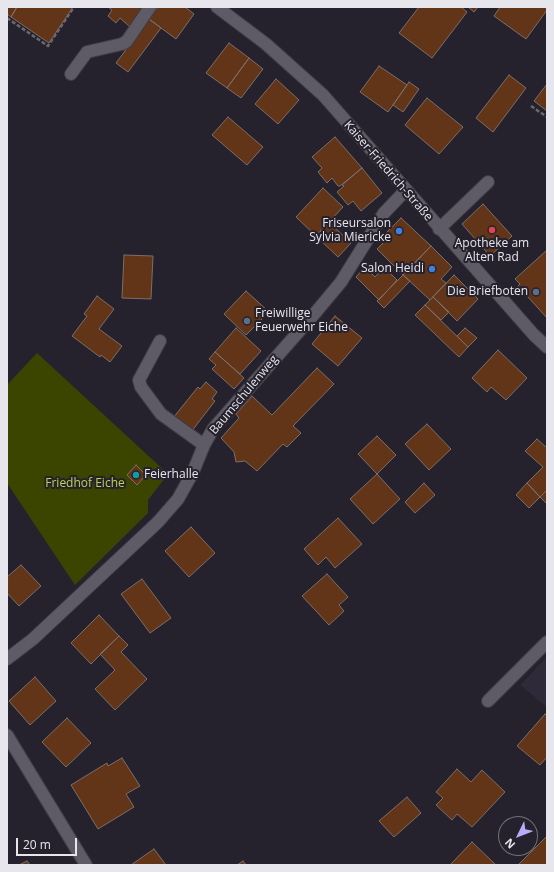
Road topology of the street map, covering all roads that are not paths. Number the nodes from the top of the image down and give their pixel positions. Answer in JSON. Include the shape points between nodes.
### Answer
{"nodes":[{"id":1,"x":150,"y":7,"type":"edge"},
{"id":2,"x":218,"y":7,"type":"edge"},
{"id":3,"x":71,"y":74,"type":"dead end"},
{"id":4,"x":488,"y":182,"type":"dead end"},
{"id":5,"x":406,"y":190,"type":"junction"},
{"id":6,"x":439,"y":229,"type":"junction"},
{"id":7,"x":160,"y":341,"type":"dead end"},
{"id":8,"x":547,"y":347,"type":"edge"},
{"id":9,"x":204,"y":445,"type":"junction"},
{"id":10,"x":547,"y":642,"type":"edge"},
{"id":11,"x":7,"y":659,"type":"edge"},
{"id":12,"x":488,"y":701,"type":"dead end"},
{"id":13,"x":7,"y":734,"type":"edge"},
{"id":14,"x":86,"y":865,"type":"edge"}],
"edges":[{"from":1,"to":3,"type":"street","via":[[127,41],[87,52]]},
{"from":2,"to":5,"type":"street","name":"Kaiser-Friedrich-Straße","via":[[266,44],[322,95]]},
{"from":4,"to":6,"type":"street"},
{"from":5,"to":6,"type":"street","name":"Kaiser-Friedrich-Straße"},
{"from":5,"to":9,"type":"street","name":"Baumschulenweg","via":[[384,214],[341,282],[213,429]]},
{"from":6,"to":8,"type":"street","name":"Kaiser-Friedrich-Straße"},
{"from":7,"to":9,"type":"street","via":[[139,380],[140,387],[161,414]]},
{"from":9,"to":11,"type":"street","name":"Baumschulenweg","via":[[178,499],[158,522],[33,639]]},
{"from":10,"to":12,"type":"street"},
{"from":13,"to":14,"type":"street"}]}
